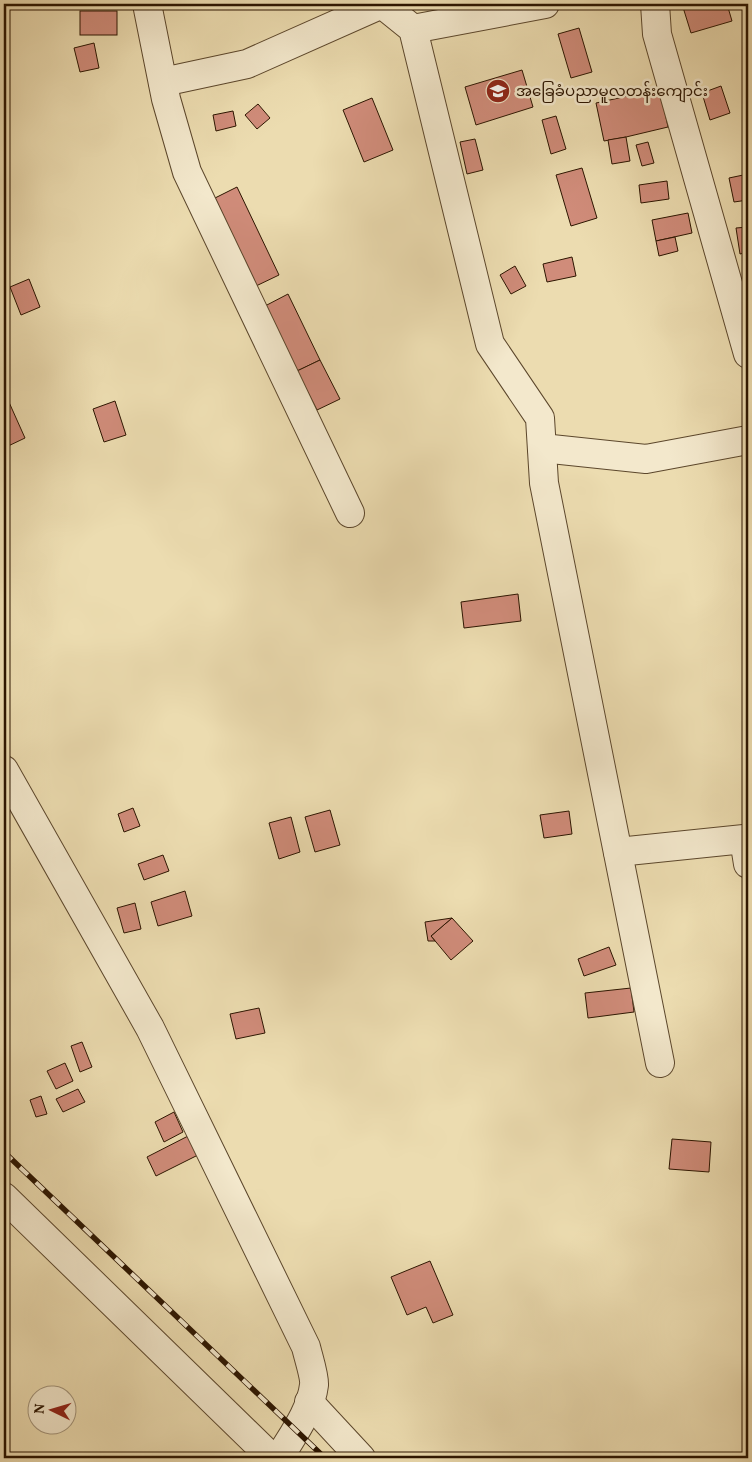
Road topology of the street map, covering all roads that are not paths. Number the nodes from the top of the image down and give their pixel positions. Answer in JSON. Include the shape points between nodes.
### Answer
{"nodes":[{"id":1,"x":147,"y":4,"type":"edge"},
{"id":2,"x":382,"y":4,"type":"edge"},
{"id":3,"x":545,"y":4,"type":"edge"},
{"id":4,"x":655,"y":4,"type":"edge"},
{"id":5,"x":413,"y":29,"type":"junction"},
{"id":6,"x":163,"y":82,"type":"junction"},
{"id":7,"x":748,"y":354,"type":"edge"},
{"id":8,"x":748,"y":440,"type":"edge"},
{"id":9,"x":542,"y":448,"type":"junction"},
{"id":10,"x":350,"y":513,"type":"dead end"},
{"id":11,"x":4,"y":770,"type":"edge"},
{"id":12,"x":618,"y":852,"type":"junction"},
{"id":13,"x":748,"y":864,"type":"edge"},
{"id":14,"x":660,"y":1063,"type":"dead end"},
{"id":15,"x":4,"y":1197,"type":"edge"},
{"id":16,"x":309,"y":1402,"type":"junction"},
{"id":17,"x":272,"y":1458,"type":"edge"},
{"id":18,"x":279,"y":1458,"type":"edge"},
{"id":19,"x":362,"y":1458,"type":"edge"}],
"edges":[{"from":1,"to":6,"type":"street"},
{"from":2,"to":5,"type":"street"},
{"from":2,"to":6,"type":"street","via":[[247,64]]},
{"from":3,"to":5,"type":"street"},
{"from":4,"to":7,"type":"street","via":[[657,34]]},
{"from":5,"to":9,"type":"street","via":[[490,344],[540,418]]},
{"from":6,"to":10,"type":"street","via":[[187,172]]},
{"from":8,"to":9,"type":"street","via":[[646,459]]},
{"from":9,"to":12,"type":"street","via":[[544,484]]},
{"from":11,"to":16,"type":"street","via":[[150,1028],[302,1338],[314,1384]]},
{"from":12,"to":13,"type":"street","via":[[744,838]]},
{"from":12,"to":14,"type":"street"},
{"from":15,"to":17,"type":"street"},
{"from":16,"to":18,"type":"street","via":[[304,1418]]},
{"from":16,"to":19,"type":"street"}]}
